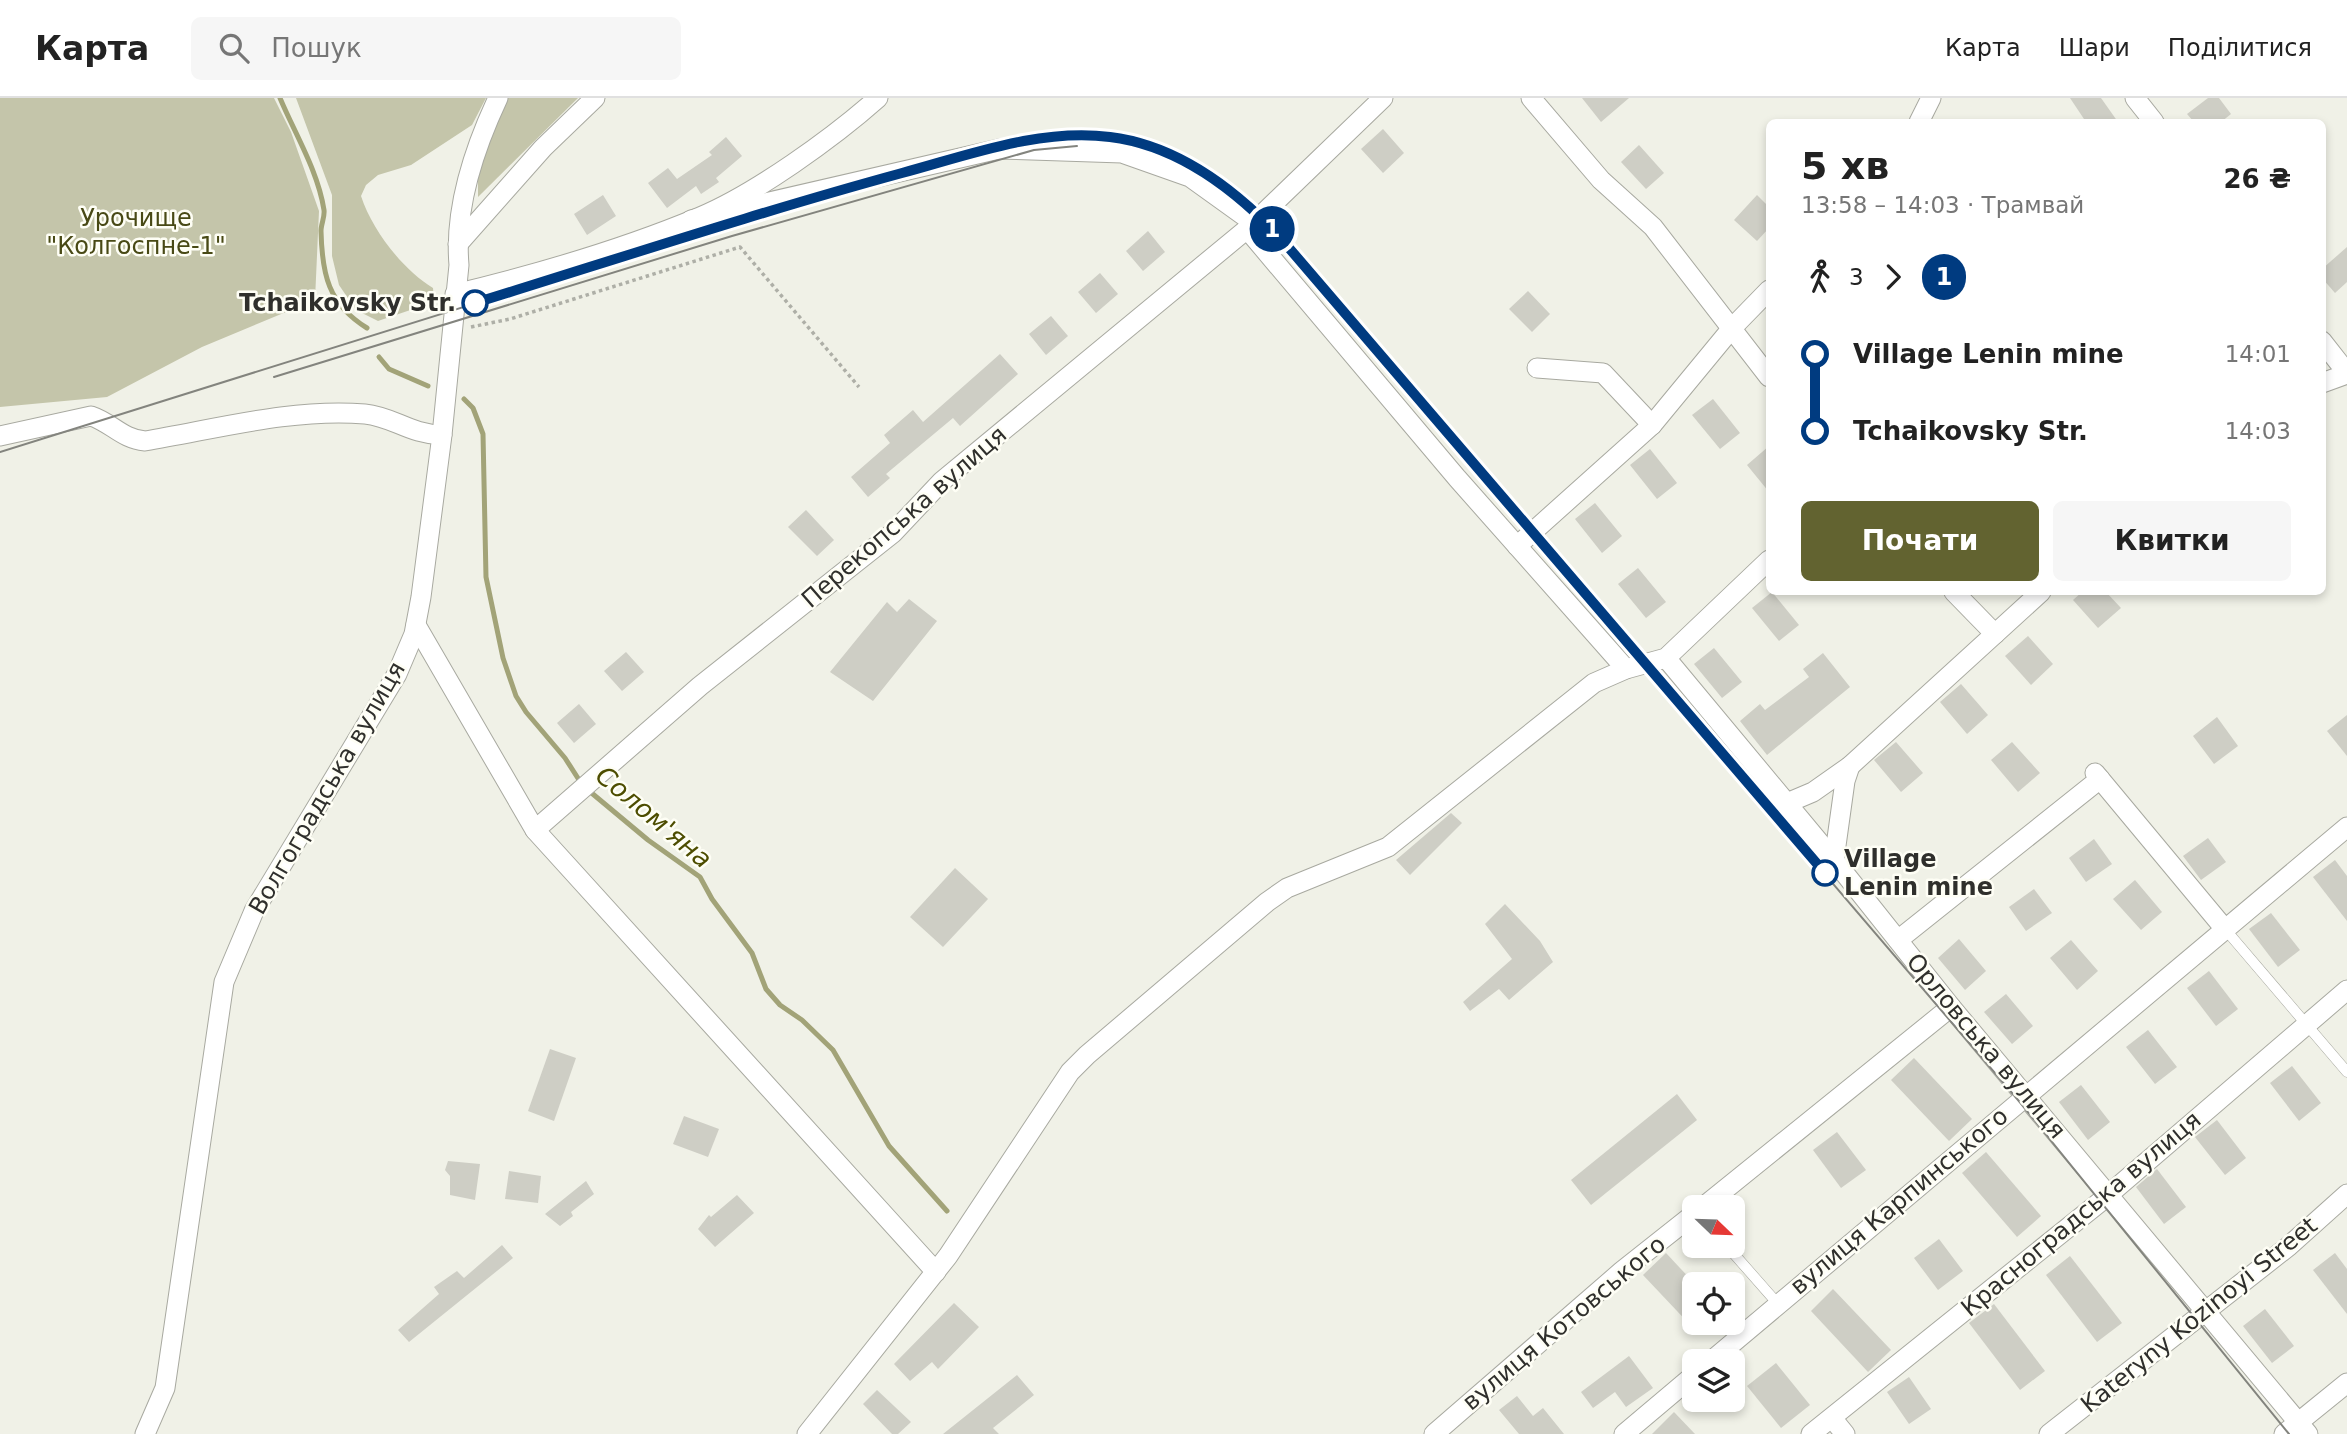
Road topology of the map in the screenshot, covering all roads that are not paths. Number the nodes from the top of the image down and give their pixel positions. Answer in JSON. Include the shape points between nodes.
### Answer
{"nodes":[{"id":1,"x":498,"y":98,"type":"edge"},
{"id":2,"x":595,"y":98,"type":"edge"},
{"id":3,"x":878,"y":98,"type":"edge"},
{"id":4,"x":1383,"y":98,"type":"edge"},
{"id":5,"x":1531,"y":98,"type":"edge"},
{"id":6,"x":1931,"y":98,"type":"edge"},
{"id":7,"x":2135,"y":98,"type":"edge"},
{"id":8,"x":1920,"y":119,"type":"edge"},
{"id":9,"x":2152,"y":119,"type":"edge"},
{"id":10,"x":691,"y":220,"type":"junction"},
{"id":11,"x":1250,"y":226,"type":"junction"},
{"id":12,"x":457,"y":244,"type":"junction"},
{"id":13,"x":1766,"y":293,"type":"edge"},
{"id":14,"x":455,"y":295,"type":"junction"},
{"id":15,"x":1732,"y":328,"type":"junction"},
{"id":16,"x":2326,"y":346,"type":"edge"},
{"id":17,"x":1537,"y":368,"type":"dead end"},
{"id":18,"x":1766,"y":373,"type":"edge"},
{"id":19,"x":2347,"y":374,"type":"edge"},
{"id":20,"x":2326,"y":382,"type":"edge"},
{"id":21,"x":1652,"y":425,"type":"junction"},
{"id":22,"x":442,"y":435,"type":"junction"},
{"id":23,"x":0,"y":436,"type":"edge"},
{"id":24,"x":1517,"y":546,"type":"junction"},
{"id":25,"x":1766,"y":563,"type":"edge"},
{"id":26,"x":1957,"y":595,"type":"edge"},
{"id":27,"x":2037,"y":595,"type":"edge"},
{"id":28,"x":416,"y":625,"type":"junction"},
{"id":29,"x":1995,"y":634,"type":"junction"},
{"id":30,"x":1666,"y":657,"type":"junction"},
{"id":31,"x":1626,"y":668,"type":"junction"},
{"id":32,"x":1850,"y":766,"type":"junction"},
{"id":33,"x":1787,"y":803,"type":"junction"},
{"id":34,"x":2346,"y":829,"type":"edge"},
{"id":35,"x":535,"y":830,"type":"junction"},
{"id":36,"x":1834,"y":860,"type":"junction"},
{"id":37,"x":2224,"y":928,"type":"junction"},
{"id":38,"x":1898,"y":940,"type":"junction"},
{"id":39,"x":2347,"y":990,"type":"edge"},
{"id":40,"x":1951,"y":1007,"type":"junction"},
{"id":41,"x":2306,"y":1025,"type":"junction"},
{"id":42,"x":2347,"y":1072,"type":"edge"},
{"id":43,"x":2025,"y":1094,"type":"junction"},
{"id":44,"x":2108,"y":1194,"type":"junction"},
{"id":45,"x":2347,"y":1194,"type":"edge"},
{"id":46,"x":1718,"y":1195,"type":"edge"},
{"id":47,"x":1682,"y":1224,"type":"edge"},
{"id":48,"x":1738,"y":1258,"type":"edge"},
{"id":49,"x":936,"y":1272,"type":"junction"},
{"id":50,"x":1778,"y":1304,"type":"junction"},
{"id":51,"x":2205,"y":1312,"type":"junction"},
{"id":52,"x":1725,"y":1349,"type":"edge"},
{"id":53,"x":2347,"y":1383,"type":"edge"},
{"id":54,"x":1682,"y":1385,"type":"edge"},
{"id":55,"x":1832,"y":1418,"type":"junction"},
{"id":56,"x":2297,"y":1430,"type":"edge"},
{"id":57,"x":145,"y":1434,"type":"edge"},
{"id":58,"x":807,"y":1434,"type":"edge"},
{"id":59,"x":1434,"y":1434,"type":"edge"},
{"id":60,"x":1624,"y":1434,"type":"edge"},
{"id":61,"x":1811,"y":1434,"type":"edge"},
{"id":62,"x":1845,"y":1434,"type":"edge"},
{"id":63,"x":2049,"y":1434,"type":"edge"}],
"edges":[{"from":1,"to":12,"type":"street","name":"Волгоградська вулиця","via":[[474,153]]},
{"from":2,"to":12,"type":"street"},
{"from":3,"to":10,"type":"street","via":[[761,185]]},
{"from":4,"to":11,"type":"street","name":"Перекопська вулиця"},
{"from":5,"to":15,"type":"street","via":[[1601,180],[1653,227]]},
{"from":6,"to":8,"type":"street"},
{"from":7,"to":9,"type":"street"},
{"from":10,"to":11,"type":"street","via":[[999,149],[1122,153],[1191,177]]},
{"from":10,"to":14,"type":"street","via":[[551,271]]},
{"from":11,"to":24,"type":"street"},
{"from":11,"to":35,"type":"street","name":"Перекопська вулиця","via":[[942,481],[893,533],[700,686]]},
{"from":12,"to":14,"type":"street","name":"Волгоградська вулиця"},
{"from":13,"to":15,"type":"street"},
{"from":14,"to":22,"type":"street","name":"Волгоградська вулиця"},
{"from":15,"to":18,"type":"street"},
{"from":15,"to":21,"type":"street"},
{"from":16,"to":19,"type":"street"},
{"from":17,"to":21,"type":"street","via":[[1603,373]]},
{"from":19,"to":20,"type":"street"},
{"from":21,"to":24,"type":"street"},
{"from":22,"to":23,"type":"street","via":[[416,433],[379,416],[363,414],[303,415],[145,441],[124,437],[91,416]]},
{"from":22,"to":28,"type":"street","name":"Волгоградська вулиця"},
{"from":24,"to":31,"type":"street"},
{"from":25,"to":30,"type":"street"},
{"from":26,"to":29,"type":"street"},
{"from":27,"to":29,"type":"street"},
{"from":28,"to":35,"type":"street"},
{"from":28,"to":57,"type":"street","name":"Волгоградська вулиця","via":[[397,674],[254,911],[224,982],[165,1388]]},
{"from":29,"to":32,"type":"street"},
{"from":30,"to":31,"type":"street"},
{"from":30,"to":33,"type":"street","name":"Орловська вулиця"},
{"from":31,"to":49,"type":"street","via":[[1594,683],[1388,847],[1287,888],[1266,902],[1087,1055],[1069,1072]]},
{"from":32,"to":33,"type":"street","via":[[1813,792]]},
{"from":32,"to":36,"type":"street"},
{"from":33,"to":36,"type":"street","name":"Орловська вулиця"},
{"from":34,"to":37,"type":"street","name":"вулиця Карпинського"},
{"from":35,"to":49,"type":"street"},
{"from":36,"to":38,"type":"street","name":"Орловська вулиця"},
{"from":37,"to":38,"type":"street","via":[[2098,776]]},
{"from":37,"to":41,"type":"lane"},
{"from":37,"to":43,"type":"street","name":"вулиця Карпинського"},
{"from":38,"to":40,"type":"street","name":"Орловська вулиця"},
{"from":39,"to":41,"type":"street","name":"Красноградська вулиця"},
{"from":40,"to":43,"type":"street","name":"Орловська вулиця"},
{"from":40,"to":46,"type":"street"},
{"from":41,"to":42,"type":"lane"},
{"from":41,"to":44,"type":"street","name":"Красноградська вулиця"},
{"from":43,"to":44,"type":"street","name":"Орловська вулиця"},
{"from":43,"to":50,"type":"street","name":"вулиця Карпинського"},
{"from":44,"to":51,"type":"street","name":"Орловська вулиця"},
{"from":44,"to":55,"type":"street","name":"Красноградська вулиця"},
{"from":45,"to":51,"type":"street","name":"Kateryny Kozinoyi Street","via":[[2289,1247]]},
{"from":47,"to":59,"type":"street","name":"вулиця Котовського"},
{"from":48,"to":50,"type":"lane"},
{"from":49,"to":58,"type":"street"},
{"from":50,"to":52,"type":"street","name":"вулиця Карпинського"},
{"from":51,"to":56,"type":"street","name":"Орловська вулиця"},
{"from":51,"to":63,"type":"street","name":"Kateryny Kozinoyi Street"},
{"from":53,"to":56,"type":"street"},
{"from":54,"to":60,"type":"street"},
{"from":55,"to":61,"type":"street","name":"Красноградська вулиця"},
{"from":55,"to":62,"type":"street"}]}
